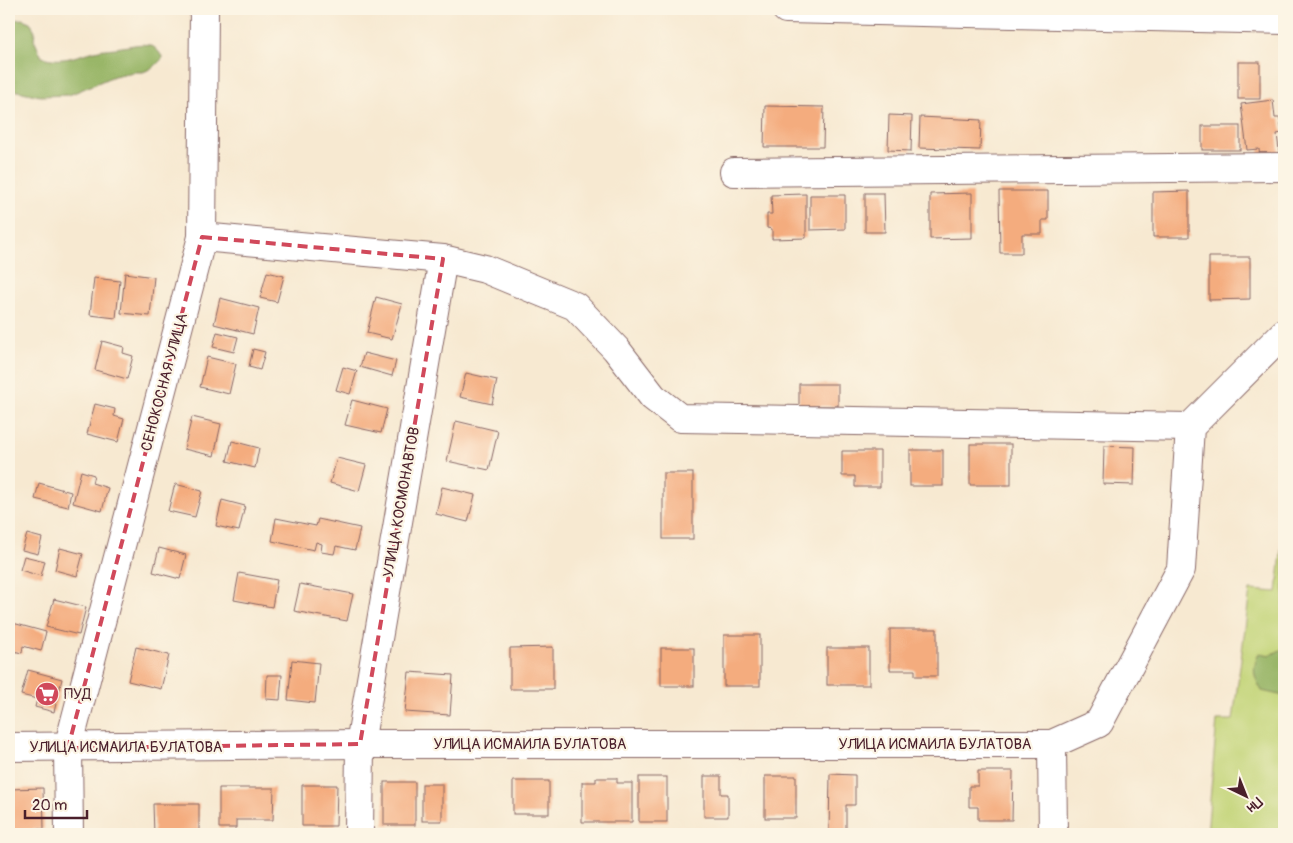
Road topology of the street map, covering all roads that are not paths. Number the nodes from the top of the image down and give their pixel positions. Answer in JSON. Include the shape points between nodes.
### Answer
{"nodes":[{"id":1,"x":204,"y":9,"type":"edge"},
{"id":2,"x":786,"y":9,"type":"edge"},
{"id":3,"x":1284,"y":20,"type":"edge"},
{"id":4,"x":1284,"y":167,"type":"edge"},
{"id":5,"x":734,"y":172,"type":"dead end"},
{"id":6,"x":202,"y":237,"type":"junction"},
{"id":7,"x":443,"y":259,"type":"junction"},
{"id":8,"x":1284,"y":333,"type":"edge"},
{"id":9,"x":1190,"y":427,"type":"junction"},
{"id":10,"x":360,"y":744,"type":"junction"},
{"id":11,"x":1052,"y":744,"type":"junction"},
{"id":12,"x":9,"y":747,"type":"edge"},
{"id":13,"x":68,"y":748,"type":"junction"},
{"id":14,"x":70,"y":834,"type":"edge"},
{"id":15,"x":359,"y":834,"type":"edge"},
{"id":16,"x":1053,"y":834,"type":"edge"}],
"edges":[{"from":1,"to":6,"type":"street","name":"СЕНОКОСНАЯ УЛИЦА"},
{"from":2,"to":3,"type":"street"},
{"from":4,"to":5,"type":"street"},
{"from":6,"to":7,"type":"street"},
{"from":6,"to":13,"type":"street","name":"СЕНОКОСНАЯ УЛИЦА"},
{"from":7,"to":9,"type":"street","via":[[486,269],[575,306],[616,349],[653,397],[680,418]]},
{"from":7,"to":10,"type":"street","name":"УЛИЦА КОСМОНАВТОВ"},
{"from":8,"to":9,"type":"street"},
{"from":9,"to":11,"type":"street","via":[[1181,569],[1100,723]]},
{"from":10,"to":11,"type":"street","name":"УЛИЦА ИСМАИЛА БУЛАТОВА"},
{"from":10,"to":13,"type":"street","name":"УЛИЦА ИСМАИЛА БУЛАТОВА"},
{"from":10,"to":15,"type":"street","name":"УЛИЦА КОСМОНАВТОВ"},
{"from":11,"to":16,"type":"street"},
{"from":12,"to":13,"type":"street","name":"УЛИЦА ИСМАИЛА БУЛАТОВА"},
{"from":13,"to":14,"type":"street","name":"СЕНОКОСНАЯ УЛИЦА"}]}
